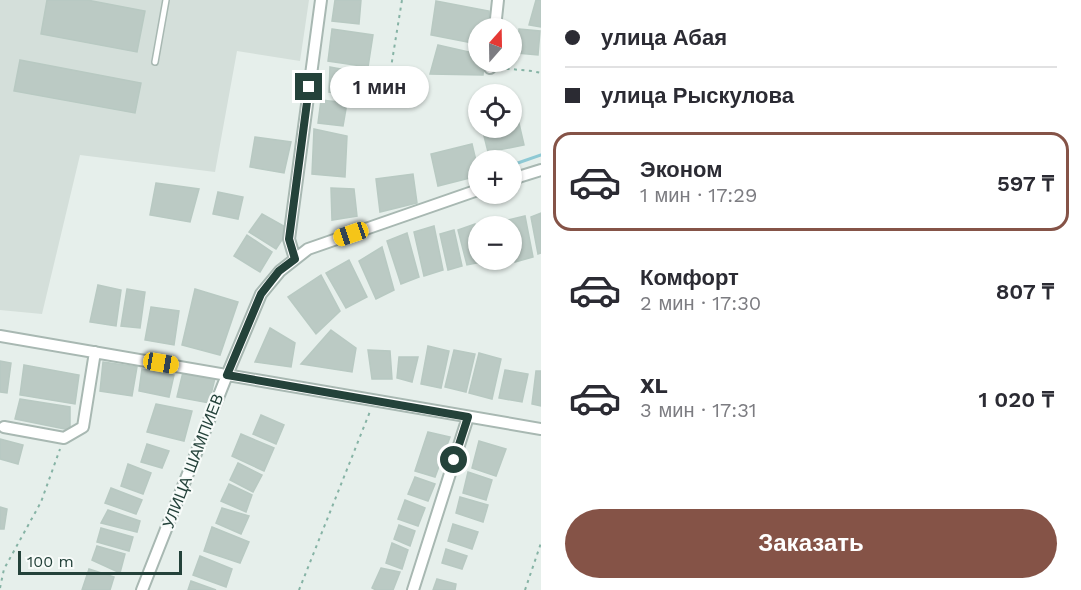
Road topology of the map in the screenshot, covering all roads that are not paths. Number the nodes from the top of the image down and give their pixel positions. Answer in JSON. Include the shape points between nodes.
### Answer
{"nodes":[{"id":1,"x":166,"y":0,"type":"edge"},
{"id":2,"x":321,"y":0,"type":"edge"},
{"id":3,"x":498,"y":0,"type":"edge"},
{"id":4,"x":496,"y":18,"type":"edge"},
{"id":5,"x":155,"y":62,"type":"dead end"},
{"id":6,"x":541,"y":170,"type":"edge"},
{"id":7,"x":522,"y":176,"type":"edge"},
{"id":8,"x":468,"y":193,"type":"edge"},
{"id":9,"x":295,"y":259,"type":"junction"},
{"id":10,"x":0,"y":336,"type":"edge"},
{"id":11,"x":95,"y":352,"type":"junction"},
{"id":12,"x":227,"y":375,"type":"junction"},
{"id":13,"x":468,"y":417,"type":"junction"},
{"id":14,"x":3,"y":427,"type":"dead end"},
{"id":15,"x":541,"y":429,"type":"edge"},
{"id":16,"x":142,"y":590,"type":"edge"},
{"id":17,"x":413,"y":590,"type":"edge"}],
"edges":[{"from":1,"to":5,"type":"lane"},
{"from":2,"to":9,"type":"street","via":[[289,239]]},
{"from":3,"to":4,"type":"street"},
{"from":6,"to":7,"type":"street"},
{"from":8,"to":9,"type":"street","name":"УЛИЦА ШАМПИЕВ","via":[[308,249]]},
{"from":9,"to":12,"type":"street","name":"УЛИЦА ШАМПИЕВ","via":[[279,271],[261,294]]},
{"from":10,"to":11,"type":"street"},
{"from":11,"to":12,"type":"street"},
{"from":11,"to":14,"type":"street","via":[[83,427],[64,438]]},
{"from":12,"to":13,"type":"street"},
{"from":12,"to":16,"type":"street","name":"УЛИЦА ШАМПИЕВ"},
{"from":13,"to":15,"type":"street"},
{"from":13,"to":17,"type":"street"}]}
